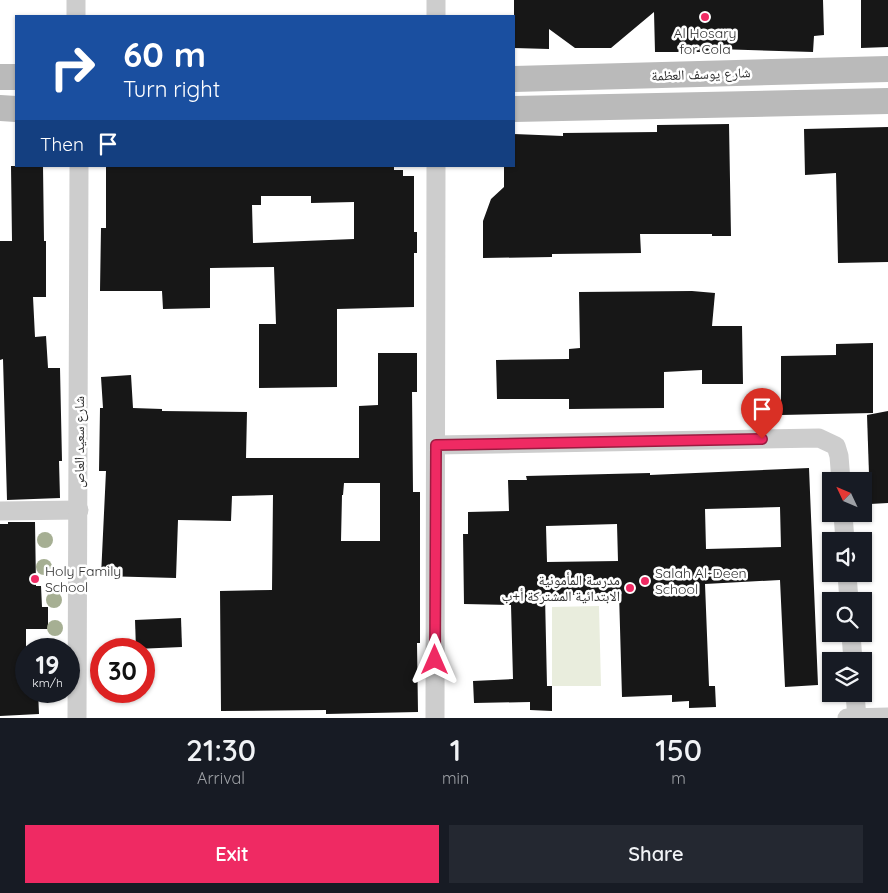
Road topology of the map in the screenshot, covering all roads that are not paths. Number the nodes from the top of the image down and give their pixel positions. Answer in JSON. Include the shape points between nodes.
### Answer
{"nodes":[{"id":1,"x":76,"y":0,"type":"edge"},
{"id":2,"x":436,"y":0,"type":"edge"},
{"id":3,"x":76,"y":15,"type":"edge"},
{"id":4,"x":436,"y":15,"type":"edge"},
{"id":5,"x":888,"y":69,"type":"edge"},
{"id":6,"x":0,"y":77,"type":"edge"},
{"id":7,"x":15,"y":77,"type":"edge"},
{"id":8,"x":515,"y":79,"type":"edge"},
{"id":9,"x":888,"y":101,"type":"edge"},
{"id":10,"x":0,"y":108,"type":"edge"},
{"id":11,"x":15,"y":109,"type":"edge"},
{"id":12,"x":515,"y":109,"type":"edge"},
{"id":13,"x":79,"y":167,"type":"edge"},
{"id":14,"x":436,"y":167,"type":"edge"},
{"id":15,"x":436,"y":445,"type":"junction"},
{"id":16,"x":840,"y":472,"type":"edge"},
{"id":17,"x":79,"y":510,"type":"junction"},
{"id":18,"x":0,"y":511,"type":"edge"},
{"id":19,"x":856,"y":702,"type":"edge"},
{"id":20,"x":888,"y":717,"type":"edge"},
{"id":21,"x":77,"y":718,"type":"edge"},
{"id":22,"x":435,"y":718,"type":"edge"},
{"id":23,"x":847,"y":718,"type":"edge"},
{"id":24,"x":857,"y":718,"type":"edge"}],
"edges":[{"from":1,"to":3,"type":"street"},
{"from":2,"to":4,"type":"street"},
{"from":5,"to":8,"type":"street","name":"شارع يوسف العظمة"},
{"from":6,"to":7,"type":"street"},
{"from":9,"to":12,"type":"street"},
{"from":10,"to":11,"type":"street"},
{"from":13,"to":17,"type":"street","name":"شارع سعيد العاص"},
{"from":14,"to":15,"type":"street"},
{"from":15,"to":16,"type":"street","via":[[819,438],[836,446]]},
{"from":15,"to":22,"type":"street"},
{"from":17,"to":18,"type":"street"},
{"from":17,"to":21,"type":"street","name":"شارع سعيد العاص"},
{"from":19,"to":24,"type":"street"},
{"from":20,"to":24,"type":"street"},
{"from":23,"to":24,"type":"street"}]}
